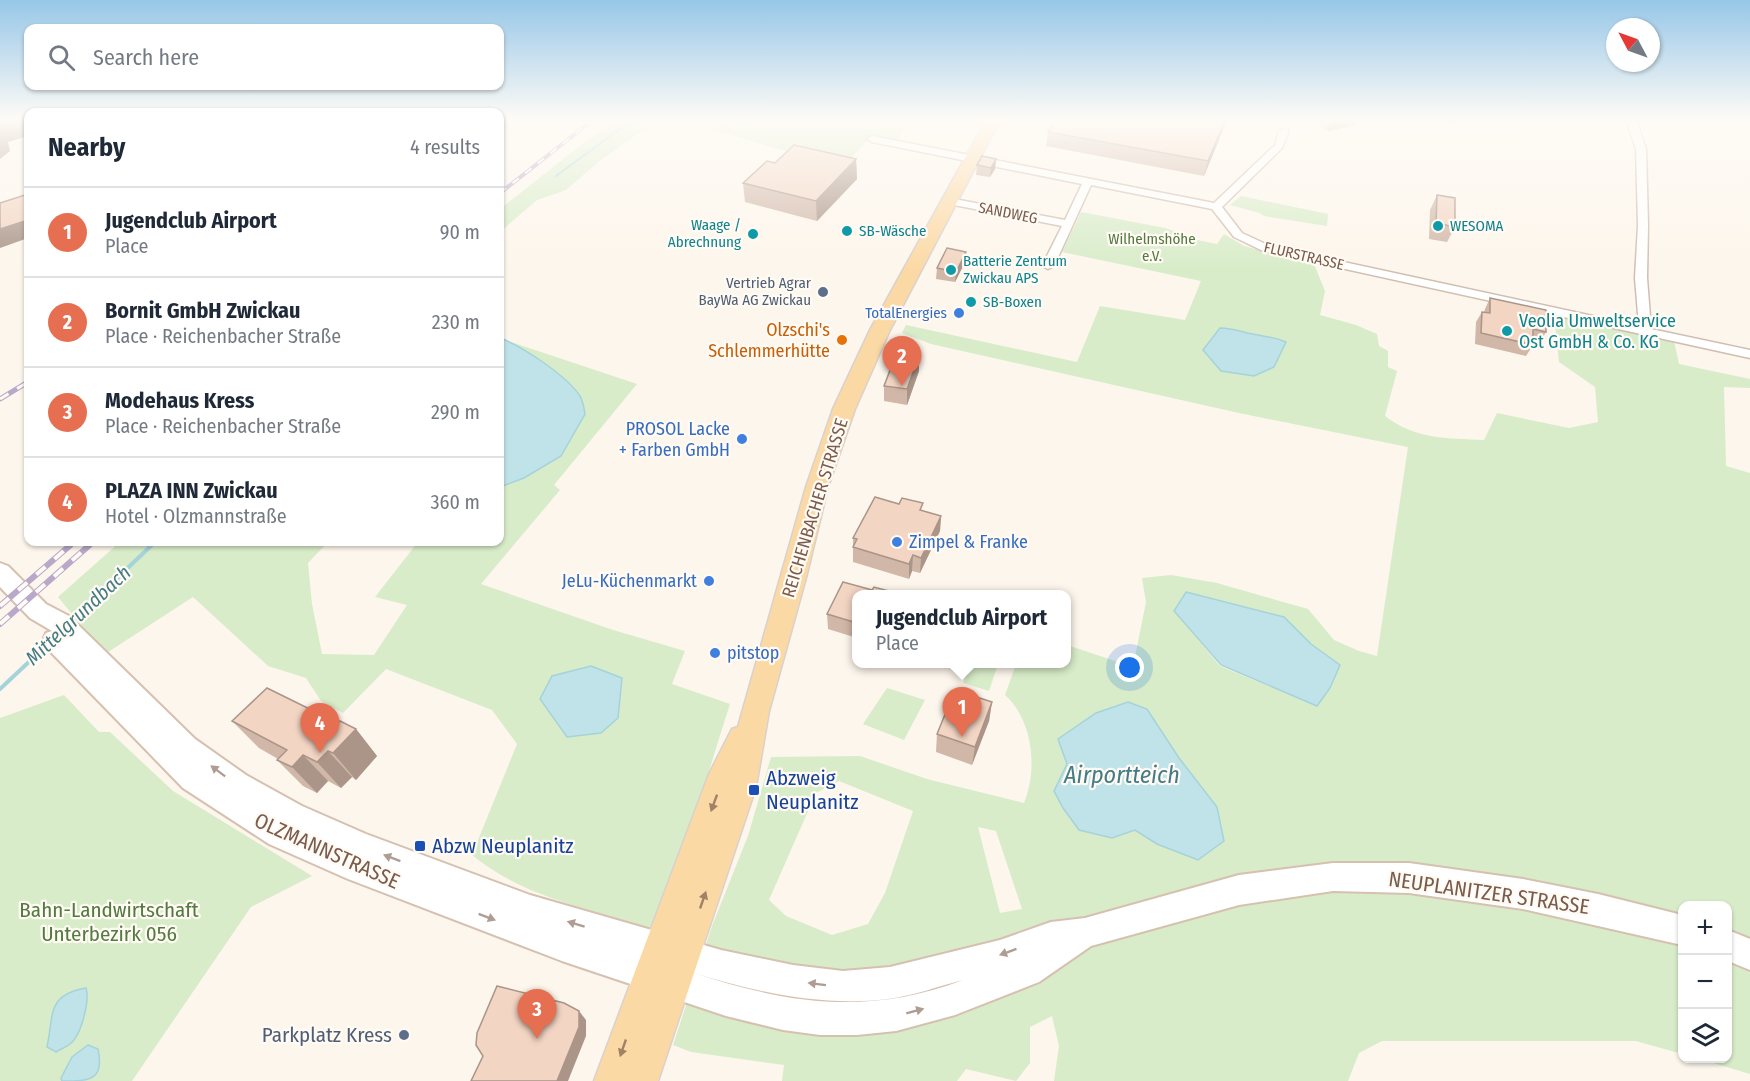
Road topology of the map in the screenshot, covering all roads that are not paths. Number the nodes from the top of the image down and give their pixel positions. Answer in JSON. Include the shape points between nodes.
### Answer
{"nodes":[{"id":1,"x":966,"y":170,"type":"edge"},
{"id":2,"x":1030,"y":170,"type":"edge"},
{"id":3,"x":1254,"y":170,"type":"edge"},
{"id":4,"x":1642,"y":170,"type":"edge"},
{"id":5,"x":1088,"y":182,"type":"junction"},
{"id":6,"x":949,"y":201,"type":"junction"},
{"id":7,"x":1216,"y":207,"type":"junction"},
{"id":8,"x":1068,"y":224,"type":"junction"},
{"id":9,"x":1048,"y":266,"type":"dead end"},
{"id":10,"x":1645,"y":331,"type":"junction"},
{"id":11,"x":1750,"y":354,"type":"edge"},
{"id":12,"x":0,"y":572,"type":"edge"},
{"id":13,"x":1678,"y":929,"type":"edge"},
{"id":14,"x":1732,"y":947,"type":"edge"},
{"id":15,"x":1750,"y":955,"type":"edge"},
{"id":16,"x":667,"y":966,"type":"junction"},
{"id":17,"x":612,"y":1081,"type":"edge"},
{"id":18,"x":640,"y":1081,"type":"edge"}],
"edges":[{"from":1,"to":6,"type":"main road","name":"REICHENBACHER STRASSE"},
{"from":2,"to":5,"type":"street"},
{"from":3,"to":7,"type":"street"},
{"from":4,"to":10,"type":"street"},
{"from":5,"to":7,"type":"street"},
{"from":5,"to":8,"type":"street"},
{"from":6,"to":8,"type":"street","name":"SANDWEG"},
{"from":6,"to":16,"type":"main road","name":"REICHENBACHER STRASSE","via":[[844,409],[817,487],[755,711],[741,787]]},
{"from":7,"to":10,"type":"street","name":"FLURSTRASSE","via":[[1238,235],[1267,249]]},
{"from":8,"to":9,"type":"street"},
{"from":10,"to":11,"type":"street","name":"FLURSTRASSE"},
{"from":12,"to":16,"type":"main road","name":"OLZMANNSTRASSE","via":[[193,779],[279,834],[348,865],[562,946]]},
{"from":13,"to":16,"type":"main road","name":"NEUPLANITZER STRASSE","via":[[1523,894],[1408,878],[1333,877],[1239,890],[1085,933],[1028,971],[955,999],[896,1015],[857,1019],[783,1014],[726,1000]]},
{"from":14,"to":15,"type":"main road"},
{"from":16,"to":17,"type":"main road","name":"REICHENBACHER STRASSE","one_way":true},
{"from":16,"to":18,"type":"main road","name":"REICHENBACHER STRASSE"}]}
